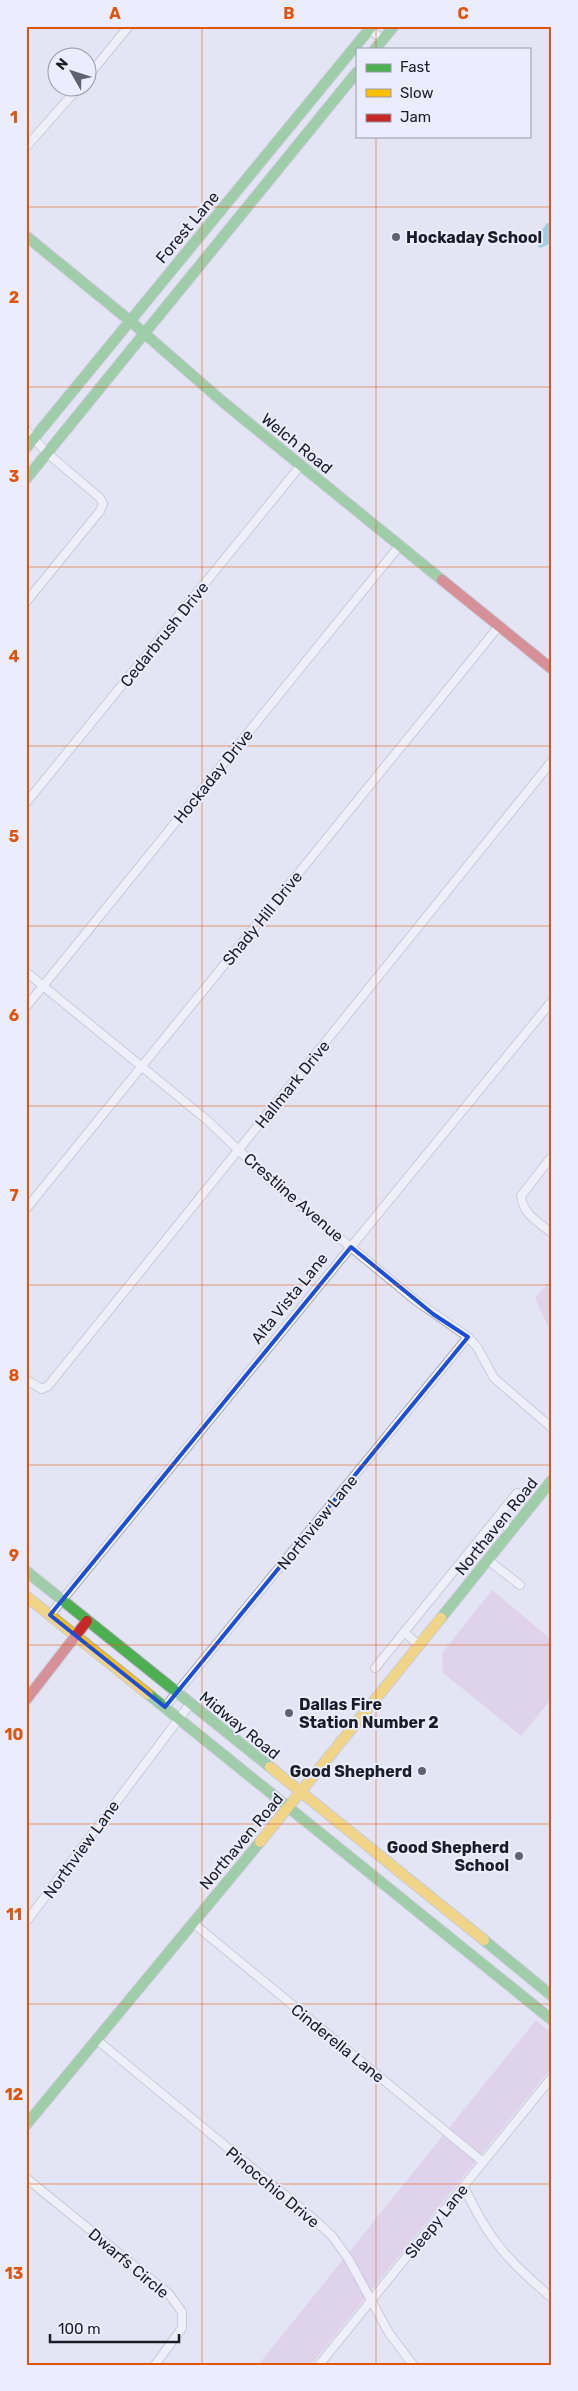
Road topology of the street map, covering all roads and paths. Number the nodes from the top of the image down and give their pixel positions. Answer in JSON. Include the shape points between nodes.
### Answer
{"nodes":[{"id":1,"x":129,"y":26,"type":"edge"},
{"id":2,"x":394,"y":26,"type":"edge"},
{"id":3,"x":369,"y":27,"type":"edge"},
{"id":4,"x":383,"y":40,"type":"junction"},
{"id":5,"x":376,"y":48,"type":"edge"},
{"id":6,"x":98,"y":64,"type":"edge"},
{"id":7,"x":356,"y":73,"type":"edge"},
{"id":8,"x":69,"y":98,"type":"edge"},
{"id":9,"x":26,"y":147,"type":"edge"},
{"id":10,"x":257,"y":166,"type":"junction"},
{"id":11,"x":271,"y":177,"type":"junction"},
{"id":12,"x":26,"y":236,"type":"edge"},
{"id":13,"x":129,"y":320,"type":"junction"},
{"id":14,"x":144,"y":334,"type":"junction"},
{"id":15,"x":26,"y":430,"type":"edge"},
{"id":16,"x":34,"y":438,"type":"junction"},
{"id":17,"x":26,"y":448,"type":"edge"},
{"id":18,"x":47,"y":453,"type":"junction"},
{"id":19,"x":301,"y":465,"type":"junction"},
{"id":20,"x":26,"y":479,"type":"edge"},
{"id":21,"x":400,"y":546,"type":"junction"},
{"id":22,"x":26,"y":602,"type":"edge"},
{"id":23,"x":499,"y":626,"type":"junction"},
{"id":24,"x":552,"y":668,"type":"edge"},
{"id":25,"x":552,"y":761,"type":"edge"},
{"id":26,"x":26,"y":803,"type":"edge"},
{"id":27,"x":26,"y":972,"type":"edge"},
{"id":28,"x":43,"y":986,"type":"junction"},
{"id":29,"x":552,"y":1001,"type":"edge"},
{"id":30,"x":26,"y":1007,"type":"edge"},
{"id":31,"x":142,"y":1066,"type":"junction"},
{"id":32,"x":239,"y":1150,"type":"junction"},
{"id":33,"x":552,"y":1156,"type":"edge"},
{"id":34,"x":26,"y":1209,"type":"edge"},
{"id":35,"x":552,"y":1233,"type":"edge"},
{"id":36,"x":351,"y":1247,"type":"junction"},
{"id":37,"x":468,"y":1337,"type":"junction"},
{"id":38,"x":26,"y":1380,"type":"edge"},
{"id":39,"x":552,"y":1428,"type":"edge"},
{"id":40,"x":552,"y":1480,"type":"edge"},
{"id":41,"x":518,"y":1493,"type":"dead end"},
{"id":42,"x":497,"y":1518,"type":"junction"},
{"id":43,"x":511,"y":1531,"type":"junction"},
{"id":44,"x":488,"y":1560,"type":"junction"},
{"id":45,"x":26,"y":1571,"type":"edge"},
{"id":46,"x":520,"y":1585,"type":"dead end"},
{"id":47,"x":26,"y":1596,"type":"edge"},
{"id":48,"x":62,"y":1600,"type":"junction"},
{"id":49,"x":50,"y":1615,"type":"junction"},
{"id":50,"x":87,"y":1620,"type":"junction"},
{"id":51,"x":404,"y":1632,"type":"junction"},
{"id":52,"x":75,"y":1635,"type":"junction"},
{"id":53,"x":419,"y":1645,"type":"junction"},
{"id":54,"x":375,"y":1668,"type":"dead end"},
{"id":55,"x":177,"y":1693,"type":"junction"},
{"id":56,"x":26,"y":1700,"type":"edge"},
{"id":57,"x":190,"y":1704,"type":"junction"},
{"id":58,"x":165,"y":1707,"type":"junction"},
{"id":59,"x":178,"y":1718,"type":"junction"},
{"id":60,"x":301,"y":1793,"type":"junction"},
{"id":61,"x":289,"y":1807,"type":"junction"},
{"id":62,"x":26,"y":1922,"type":"edge"},
{"id":63,"x":193,"y":1923,"type":"junction"},
{"id":64,"x":552,"y":1996,"type":"edge"},
{"id":65,"x":552,"y":2020,"type":"edge"},
{"id":66,"x":96,"y":2040,"type":"junction"},
{"id":67,"x":552,"y":2077,"type":"edge"},
{"id":68,"x":26,"y":2125,"type":"edge"},
{"id":69,"x":483,"y":2162,"type":"junction"},
{"id":70,"x":26,"y":2178,"type":"edge"},
{"id":71,"x":464,"y":2187,"type":"junction"},
{"id":72,"x":552,"y":2298,"type":"edge"},
{"id":73,"x":370,"y":2301,"type":"junction"},
{"id":74,"x":155,"y":2365,"type":"edge"},
{"id":75,"x":319,"y":2365,"type":"edge"},
{"id":76,"x":413,"y":2365,"type":"edge"}],
"edges":[{"from":1,"to":6,"type":"street"},
{"from":2,"to":4,"type":"main road"},
{"from":3,"to":4,"type":"street"},
{"from":3,"to":10,"type":"main road","name":"Forest Lane"},
{"from":4,"to":5,"type":"main road"},
{"from":7,"to":11,"type":"main road","name":"Forest Lane"},
{"from":8,"to":9,"type":"street"},
{"from":10,"to":11,"type":"main road"},
{"from":10,"to":13,"type":"main road","name":"Forest Lane"},
{"from":11,"to":14,"type":"main road","name":"Forest Lane"},
{"from":12,"to":13,"type":"main road","name":"Welch Road"},
{"from":13,"to":14,"type":"main road","name":"Welch Road"},
{"from":13,"to":16,"type":"main road","name":"Forest Lane"},
{"from":14,"to":18,"type":"main road","name":"Forest Lane"},
{"from":14,"to":19,"type":"main road","name":"Welch Road"},
{"from":15,"to":16,"type":"street"},
{"from":16,"to":17,"type":"main road","name":"Forest Lane"},
{"from":16,"to":18,"type":"street"},
{"from":18,"to":20,"type":"main road","name":"Forest Lane"},
{"from":18,"to":22,"type":"street","via":[[103,504]]},
{"from":19,"to":21,"type":"main road","name":"Welch Road"},
{"from":19,"to":26,"type":"street","name":"Cedarbrush Drive"},
{"from":21,"to":23,"type":"main road","name":"Welch Road"},
{"from":21,"to":28,"type":"street","name":"Hockaday Drive"},
{"from":23,"to":24,"type":"main road","name":"Welch Road"},
{"from":23,"to":31,"type":"street","name":"Shady Hill Drive"},
{"from":25,"to":32,"type":"street","name":"Hallmark Drive"},
{"from":27,"to":28,"type":"street","name":"Crestline Avenue"},
{"from":28,"to":30,"type":"street","name":"Hockaday Drive"},
{"from":28,"to":31,"type":"street","name":"Crestline Avenue"},
{"from":29,"to":36,"type":"street","name":"Alta Vista Lane"},
{"from":31,"to":32,"type":"street","name":"Crestline Avenue"},
{"from":31,"to":34,"type":"street","name":"Shady Hill Drive"},
{"from":32,"to":36,"type":"street","name":"Crestline Avenue","via":[[273,1183]]},
{"from":32,"to":38,"type":"street","name":"Hallmark Drive","via":[[48,1386],[42,1389]]},
{"from":33,"to":35,"type":"street","via":[[521,1196],[522,1206]]},
{"from":36,"to":37,"type":"street","name":"Crestline Avenue","via":[[433,1314]]},
{"from":36,"to":48,"type":"street","name":"Alta Vista Lane"},
{"from":37,"to":39,"type":"street","name":"Crestline Avenue","via":[[494,1378]]},
{"from":37,"to":55,"type":"street","name":"Northview Lane"},
{"from":40,"to":43,"type":"main road","name":"Northaven Road"},
{"from":41,"to":42,"type":"street"},
{"from":42,"to":43,"type":"street"},
{"from":42,"to":51,"type":"street"},
{"from":43,"to":44,"type":"main road","name":"Northaven Road"},
{"from":44,"to":46,"type":"street"},
{"from":44,"to":53,"type":"main road","name":"Northaven Road"},
{"from":45,"to":48,"type":"main road","name":"Midway Road"},
{"from":47,"to":49,"type":"main road","name":"Midway Road"},
{"from":48,"to":49,"type":"street","name":"Alta Vista Lane"},
{"from":48,"to":50,"type":"main road","name":"Midway Road"},
{"from":49,"to":52,"type":"main road","name":"Midway Road"},
{"from":50,"to":52,"type":"main road"},
{"from":50,"to":55,"type":"main road","name":"Midway Road"},
{"from":51,"to":53,"type":"street"},
{"from":51,"to":54,"type":"street"},
{"from":52,"to":56,"type":"main road"},
{"from":52,"to":58,"type":"main road","name":"Midway Road"},
{"from":53,"to":60,"type":"main road","name":"Northaven Road"},
{"from":55,"to":57,"type":"main road","name":"Midway Road"},
{"from":55,"to":58,"type":"street","name":"Northview Lane"},
{"from":57,"to":59,"type":"street","name":"Northview Lane"},
{"from":57,"to":60,"type":"main road","name":"Midway Road"},
{"from":58,"to":59,"type":"main road","name":"Midway Road"},
{"from":59,"to":61,"type":"main road","name":"Midway Road"},
{"from":59,"to":62,"type":"street","name":"Northview Lane"},
{"from":60,"to":61,"type":"main road","name":"Northaven Road"},
{"from":60,"to":64,"type":"main road","name":"Midway Road"},
{"from":61,"to":63,"type":"main road","name":"Northaven Road"},
{"from":61,"to":65,"type":"main road","name":"Midway Road"},
{"from":63,"to":66,"type":"main road","name":"Northaven Road"},
{"from":63,"to":69,"type":"street","name":"Cinderella Lane"},
{"from":66,"to":68,"type":"main road","name":"Northaven Road"},
{"from":66,"to":73,"type":"street","name":"Pinocchio Drive","via":[[332,2236],[358,2274]]},
{"from":67,"to":69,"type":"street","name":"Sleepy Lane"},
{"from":69,"to":71,"type":"street","name":"Sleepy Lane"},
{"from":70,"to":74,"type":"street","name":"Dwarfs Circle","via":[[169,2294],[182,2312],[182,2328]]},
{"from":71,"to":72,"type":"street","via":[[492,2240],[509,2260]]},
{"from":71,"to":73,"type":"street","name":"Sleepy Lane"},
{"from":73,"to":75,"type":"street","name":"Sleepy Lane"},
{"from":73,"to":76,"type":"street","name":"Pinocchio Drive","via":[[389,2334]]}]}
